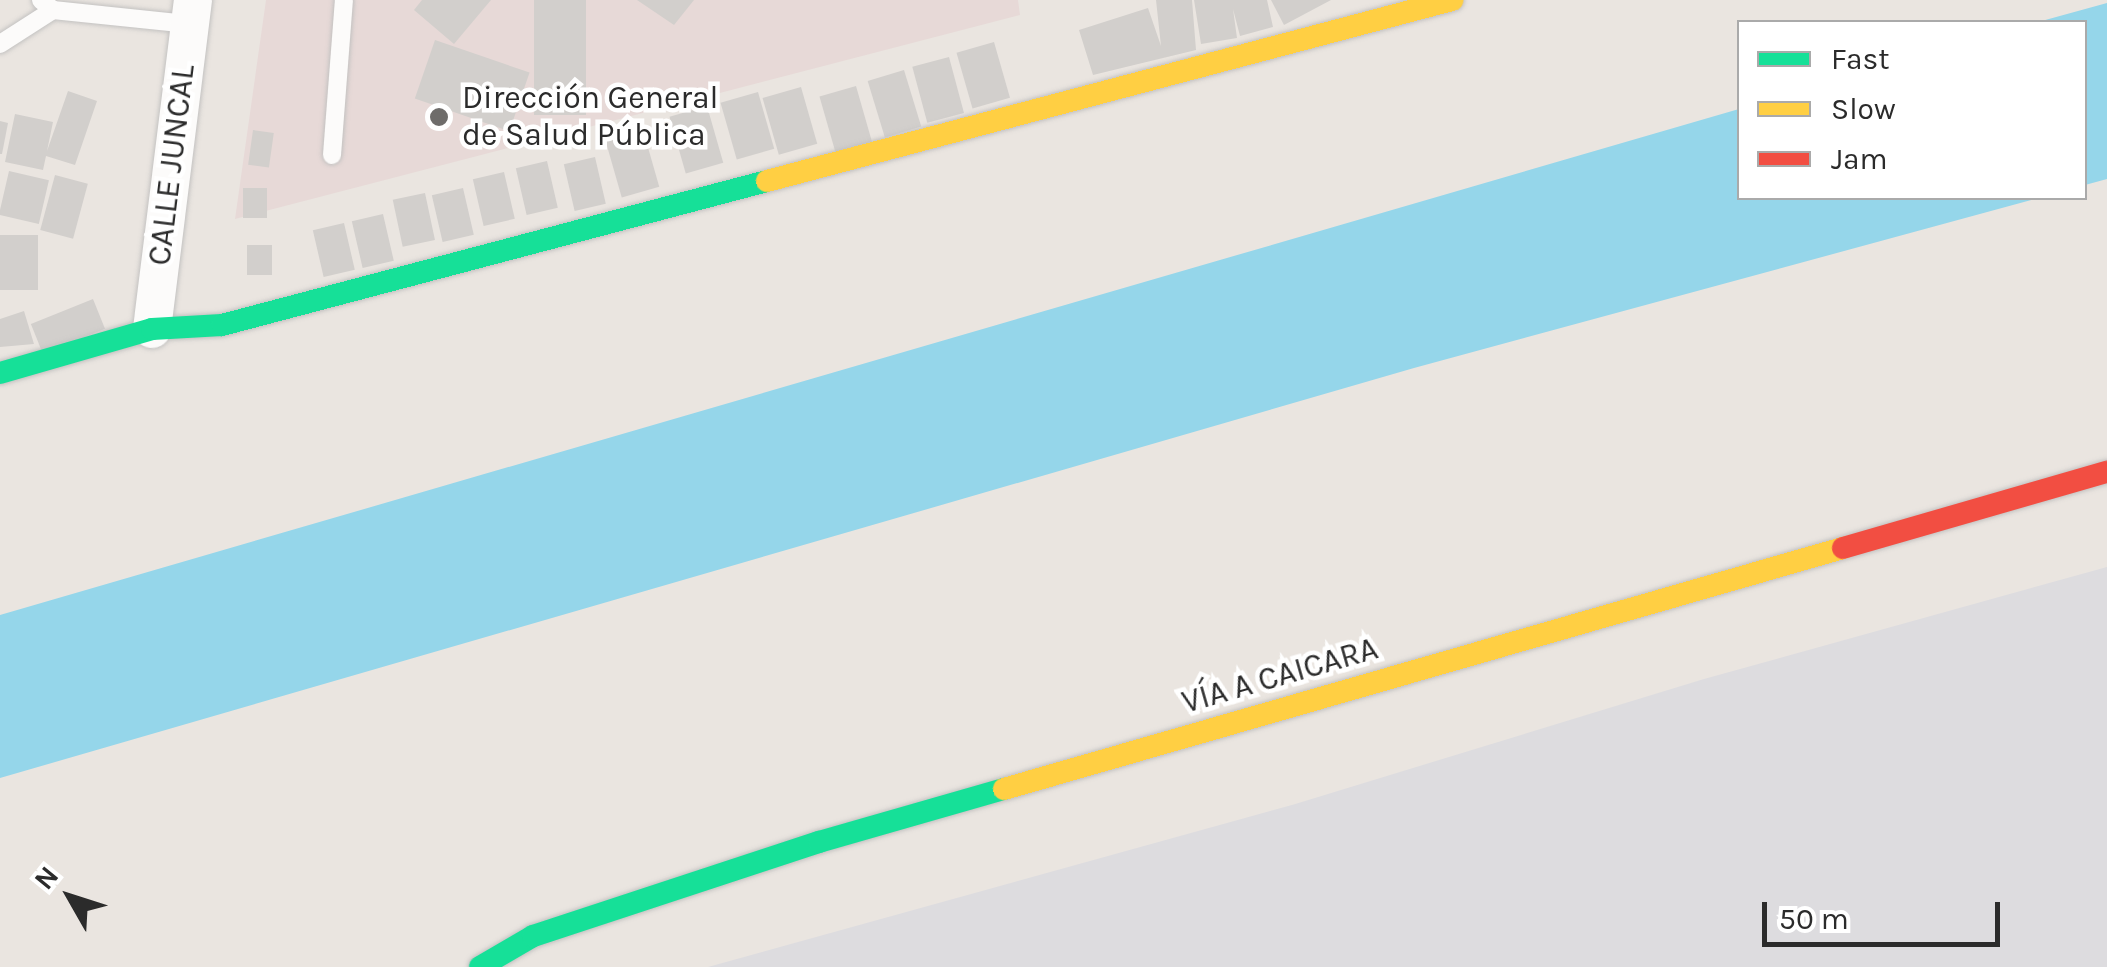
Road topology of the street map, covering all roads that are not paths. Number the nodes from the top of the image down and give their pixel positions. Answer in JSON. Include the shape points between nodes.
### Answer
{"nodes":[{"id":1,"x":344,"y":0,"type":"edge"},
{"id":2,"x":1452,"y":0,"type":"edge"},
{"id":3,"x":47,"y":5,"type":"edge"},
{"id":4,"x":191,"y":12,"type":"edge"},
{"id":5,"x":0,"y":44,"type":"edge"},
{"id":6,"x":332,"y":155,"type":"dead end"},
{"id":7,"x":152,"y":330,"type":"junction"},
{"id":8,"x":0,"y":373,"type":"edge"},
{"id":9,"x":2107,"y":472,"type":"edge"},
{"id":10,"x":480,"y":967,"type":"edge"}],
"edges":[{"from":1,"to":6,"type":"lane"},
{"from":2,"to":7,"type":"street","via":[[222,325]]},
{"from":3,"to":4,"type":"lane"},
{"from":3,"to":5,"type":"lane"},
{"from":4,"to":7,"type":"street","name":"CALLE JUNCAL"},
{"from":7,"to":8,"type":"street"},
{"from":9,"to":10,"type":"street","name":"VÍA A CAICARA","via":[[819,842],[532,936]]}]}
